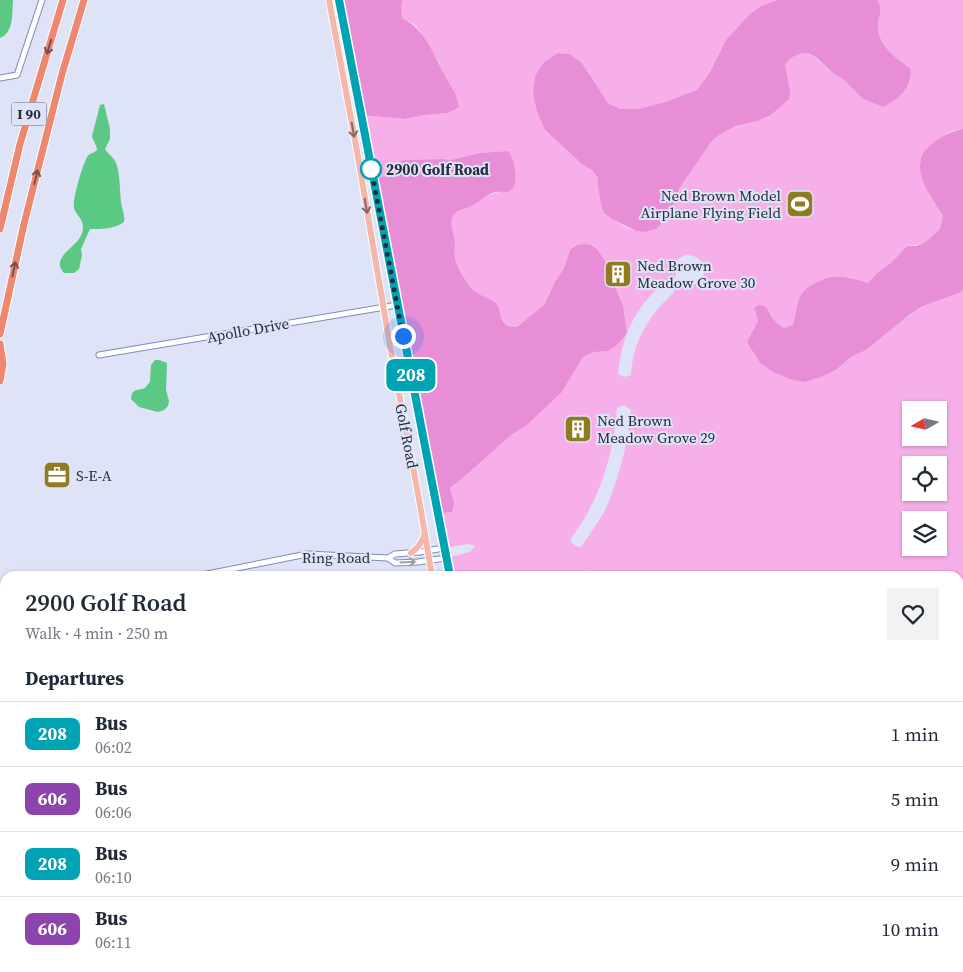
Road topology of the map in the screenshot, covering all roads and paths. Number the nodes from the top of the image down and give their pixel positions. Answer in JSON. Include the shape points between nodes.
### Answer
{"nodes":[{"id":1,"x":42,"y":0,"type":"edge"},
{"id":2,"x":63,"y":0,"type":"edge"},
{"id":3,"x":84,"y":0,"type":"edge"},
{"id":4,"x":329,"y":0,"type":"edge"},
{"id":5,"x":339,"y":0,"type":"edge"},
{"id":6,"x":0,"y":78,"type":"edge"},
{"id":7,"x":0,"y":229,"type":"edge"},
{"id":8,"x":397,"y":304,"type":"junction"},
{"id":9,"x":383,"y":307,"type":"junction"},
{"id":10,"x":0,"y":334,"type":"edge"},
{"id":11,"x":0,"y":344,"type":"edge"},
{"id":12,"x":99,"y":355,"type":"dead end"},
{"id":13,"x":0,"y":381,"type":"edge"},
{"id":14,"x":425,"y":535,"type":"junction"},
{"id":15,"x":444,"y":548,"type":"junction"},
{"id":16,"x":427,"y":551,"type":"junction"},
{"id":17,"x":411,"y":553,"type":"junction"},
{"id":18,"x":388,"y":558,"type":"junction"},
{"id":19,"x":446,"y":558,"type":"junction"},
{"id":20,"x":429,"y":560,"type":"junction"},
{"id":21,"x":221,"y":571,"type":"edge"},
{"id":22,"x":431,"y":571,"type":"edge"},
{"id":23,"x":449,"y":571,"type":"edge"}],
"edges":[{"from":1,"to":6,"type":"street","via":[[17,75]]},
{"from":2,"to":7,"type":"highway","number":"I 90","one_way":true,"via":[[20,144]]},
{"from":10,"to":3,"type":"highway","number":"I 90","one_way":true,"via":[[24,224]]},
{"from":4,"to":9,"type":"main road","name":"Golf Road","one_way":true},
{"from":5,"to":8,"type":"main road","name":"Golf Road"},
{"from":8,"to":9,"type":"street","name":"Apollo Drive"},
{"from":8,"to":15,"type":"main road","name":"Golf Road"},
{"from":9,"to":12,"type":"street","name":"Apollo Drive"},
{"from":9,"to":14,"type":"main road","name":"Golf Road"},
{"from":11,"to":13,"type":"highway","via":[[3,364]]},
{"from":14,"to":16,"type":"main road","name":"Golf Road"},
{"from":14,"to":17,"type":"main road"},
{"from":15,"to":16,"type":"street","name":"Ring Road"},
{"from":15,"to":19,"type":"main road","name":"Golf Road"},
{"from":16,"to":17,"type":"street","name":"Ring Road"},
{"from":16,"to":20,"type":"main road","name":"Golf Road"},
{"from":17,"to":18,"type":"street","name":"Ring Road"},
{"from":18,"to":20,"type":"street","name":"Ring Road","one_way":true,"via":[[395,563]]},
{"from":18,"to":21,"type":"street","name":"Ring Road","via":[[307,554]]},
{"from":19,"to":20,"type":"street","name":"Ring Road"},
{"from":19,"to":23,"type":"main road","name":"Golf Road"},
{"from":20,"to":22,"type":"main road","name":"Golf Road"}]}
